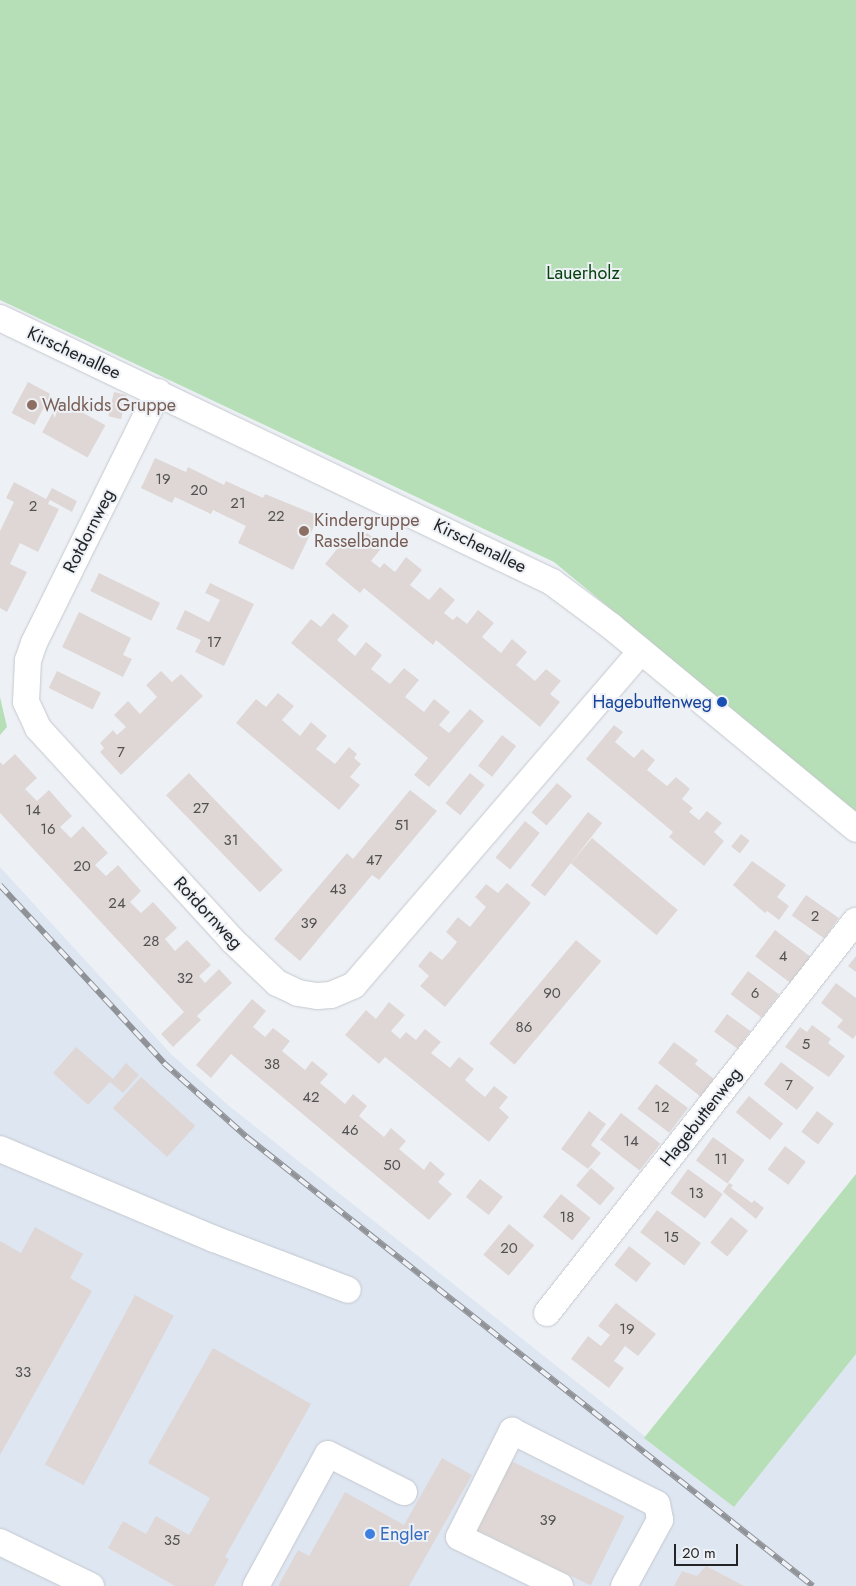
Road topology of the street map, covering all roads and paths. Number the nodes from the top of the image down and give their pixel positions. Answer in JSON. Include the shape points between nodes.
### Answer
{"nodes":[{"id":1,"x":0,"y":318,"type":"edge"},
{"id":2,"x":158,"y":392,"type":"junction"},
{"id":3,"x":642,"y":651,"type":"junction"},
{"id":4,"x":856,"y":828,"type":"edge"},
{"id":5,"x":856,"y":921,"type":"edge"},
{"id":6,"x":0,"y":1150,"type":"edge"},
{"id":7,"x":348,"y":1290,"type":"dead end"},
{"id":8,"x":547,"y":1313,"type":"dead end"},
{"id":9,"x":404,"y":1492,"type":"dead end"},
{"id":10,"x":0,"y":1542,"type":"edge"},
{"id":11,"x":91,"y":1586,"type":"edge"},
{"id":12,"x":256,"y":1586,"type":"edge"},
{"id":13,"x":560,"y":1586,"type":"edge"},
{"id":14,"x":624,"y":1586,"type":"edge"}],
"edges":[{"from":1,"to":2,"type":"street","name":"Kirschenallee"},
{"from":2,"to":3,"type":"street","name":"Kirschenallee","via":[[537,574],[581,602]]},
{"from":2,"to":3,"type":"street","name":"Rotdornweg","via":[[34,643],[28,660],[26,702],[38,728],[232,940],[277,983],[298,993],[317,996],[331,995],[354,985]]},
{"from":3,"to":4,"type":"street","name":"Kirschenallee"},
{"from":5,"to":8,"type":"street","name":"Hagebuttenweg"},
{"from":6,"to":7,"type":"street","via":[[214,1239]]},
{"from":9,"to":12,"type":"street","via":[[328,1454]]},
{"from":10,"to":11,"type":"street"},
{"from":13,"to":14,"type":"street","via":[[459,1537],[512,1431],[657,1504],[660,1520]]}]}
